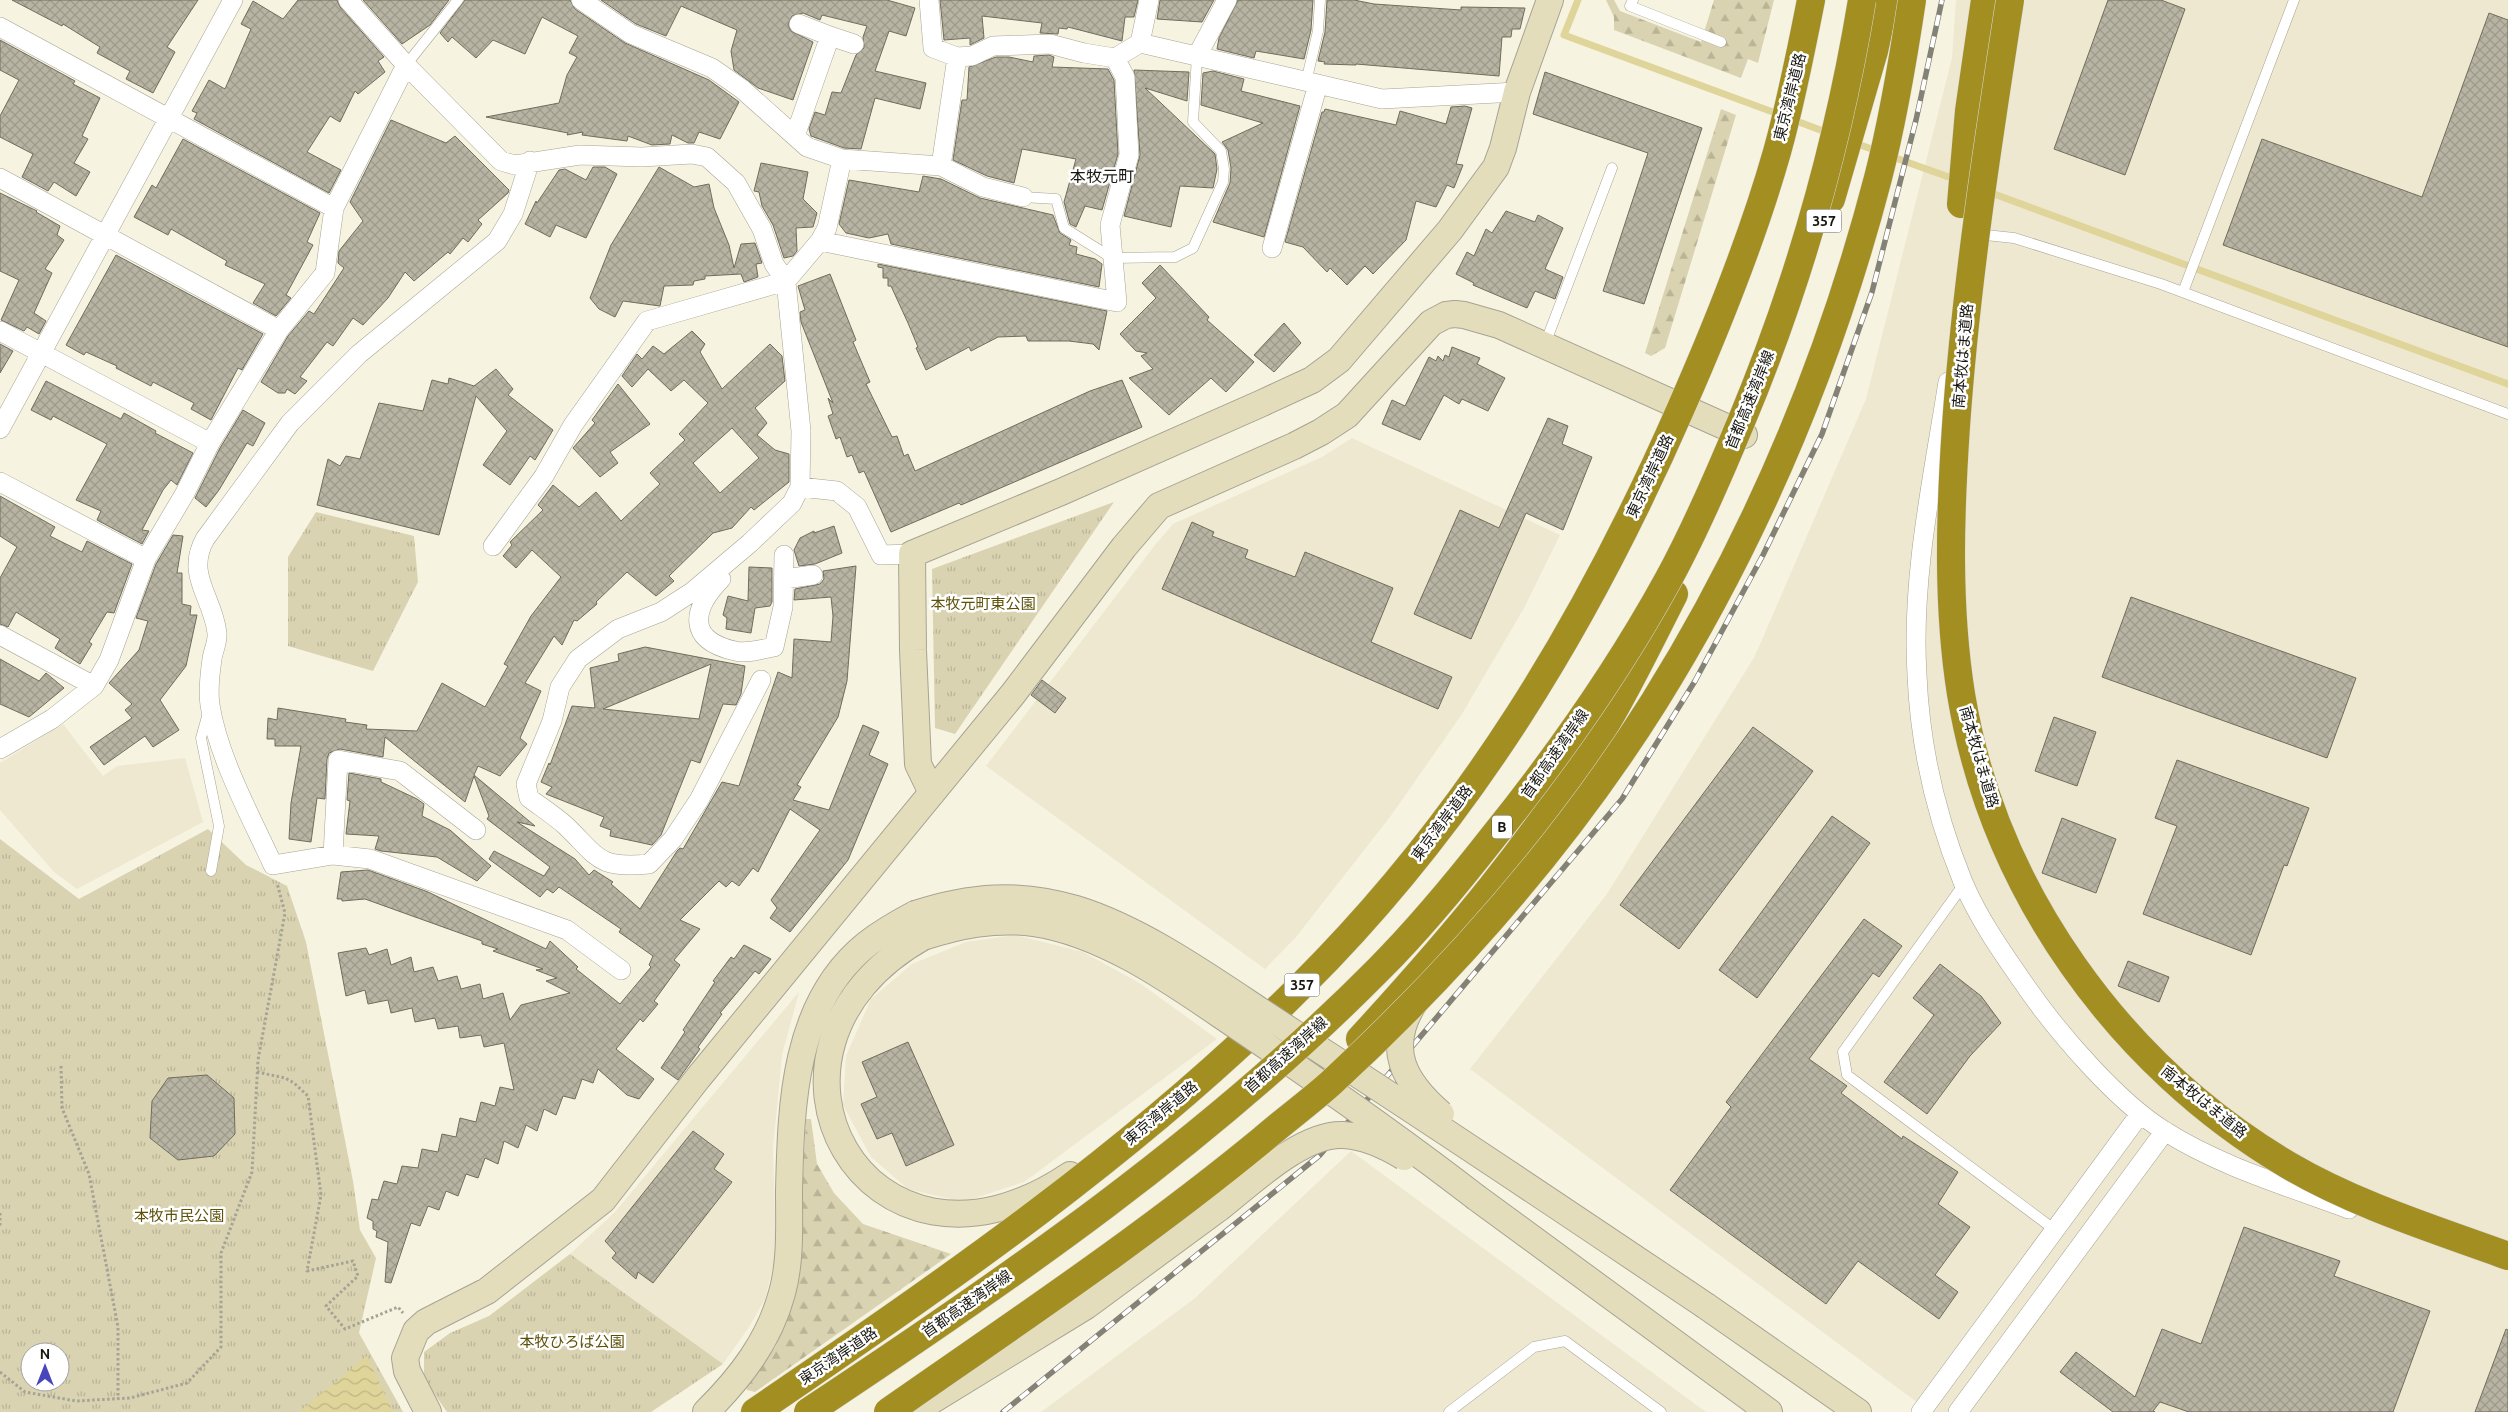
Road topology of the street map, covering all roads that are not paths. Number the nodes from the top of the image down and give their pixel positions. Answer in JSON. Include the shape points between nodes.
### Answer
{"nodes":[{"id":1,"x":233,"y":0,"type":"edge"},
{"id":2,"x":348,"y":0,"type":"edge"},
{"id":3,"x":458,"y":0,"type":"edge"},
{"id":4,"x":581,"y":0,"type":"edge"},
{"id":5,"x":929,"y":0,"type":"edge"},
{"id":6,"x":1149,"y":0,"type":"edge"},
{"id":7,"x":1228,"y":0,"type":"edge"},
{"id":8,"x":1320,"y":0,"type":"edge"},
{"id":9,"x":1550,"y":0,"type":"edge"},
{"id":10,"x":1633,"y":0,"type":"edge"},
{"id":11,"x":1811,"y":0,"type":"edge"},
{"id":12,"x":1862,"y":0,"type":"edge"},
{"id":13,"x":1885,"y":0,"type":"edge"},
{"id":14,"x":1912,"y":0,"type":"edge"},
{"id":15,"x":1985,"y":0,"type":"edge"},
{"id":16,"x":2006,"y":0,"type":"edge"},
{"id":17,"x":2010,"y":0,"type":"edge"},
{"id":18,"x":2019,"y":0,"type":"edge"},
{"id":19,"x":2294,"y":0,"type":"edge"},
{"id":20,"x":799,"y":24,"type":"dead end"},
{"id":21,"x":0,"y":27,"type":"edge"},
{"id":22,"x":830,"y":36,"type":"junction"},
{"id":23,"x":1721,"y":42,"type":"dead end"},
{"id":24,"x":1140,"y":43,"type":"junction"},
{"id":25,"x":854,"y":44,"type":"dead end"},
{"id":26,"x":1197,"y":56,"type":"junction"},
{"id":27,"x":957,"y":57,"type":"junction"},
{"id":28,"x":1114,"y":58,"type":"junction"},
{"id":29,"x":406,"y":65,"type":"junction"},
{"id":30,"x":1312,"y":83,"type":"junction"},
{"id":31,"x":1517,"y":92,"type":"junction"},
{"id":32,"x":168,"y":118,"type":"junction"},
{"id":33,"x":795,"y":136,"type":"junction"},
{"id":34,"x":842,"y":159,"type":"junction"},
{"id":35,"x":530,"y":161,"type":"junction"},
{"id":36,"x":941,"y":166,"type":"junction"},
{"id":37,"x":1612,"y":168,"type":"dead end"},
{"id":38,"x":0,"y":178,"type":"edge"},
{"id":39,"x":1024,"y":197,"type":"joint"},
{"id":40,"x":334,"y":208,"type":"junction"},
{"id":41,"x":1970,"y":233,"type":"junction"},
{"id":42,"x":105,"y":234,"type":"junction"},
{"id":43,"x":820,"y":241,"type":"junction"},
{"id":44,"x":1272,"y":248,"type":"dead end"},
{"id":45,"x":1112,"y":258,"type":"junction"},
{"id":46,"x":786,"y":281,"type":"junction"},
{"id":47,"x":2183,"y":292,"type":"junction"},
{"id":48,"x":279,"y":330,"type":"junction"},
{"id":49,"x":0,"y":331,"type":"edge"},
{"id":50,"x":1544,"y":346,"type":"junction"},
{"id":51,"x":41,"y":352,"type":"junction"},
{"id":52,"x":1681,"y":408,"type":"junction"},
{"id":53,"x":2508,"y":414,"type":"edge"},
{"id":54,"x":0,"y":429,"type":"edge"},
{"id":55,"x":1744,"y":435,"type":"junction"},
{"id":56,"x":210,"y":443,"type":"junction"},
{"id":57,"x":0,"y":482,"type":"edge"},
{"id":58,"x":1953,"y":483,"type":"junction"},
{"id":59,"x":800,"y":488,"type":"junction"},
{"id":60,"x":757,"y":537,"type":"junction"},
{"id":61,"x":493,"y":546,"type":"dead end"},
{"id":62,"x":912,"y":554,"type":"junction"},
{"id":63,"x":784,"y":555,"type":"dead end"},
{"id":64,"x":146,"y":559,"type":"junction"},
{"id":65,"x":813,"y":575,"type":"dead end"},
{"id":66,"x":785,"y":579,"type":"junction"},
{"id":67,"x":0,"y":635,"type":"edge"},
{"id":68,"x":761,"y":680,"type":"dead end"},
{"id":69,"x":94,"y":686,"type":"junction"},
{"id":70,"x":210,"y":704,"type":"junction"},
{"id":71,"x":1607,"y":722,"type":"junction"},
{"id":72,"x":0,"y":749,"type":"edge"},
{"id":73,"x":932,"y":793,"type":"junction"},
{"id":74,"x":476,"y":830,"type":"dead end"},
{"id":75,"x":334,"y":855,"type":"junction"},
{"id":76,"x":211,"y":871,"type":"dead end"},
{"id":77,"x":1964,"y":884,"type":"junction"},
{"id":78,"x":919,"y":926,"type":"junction"},
{"id":79,"x":621,"y":970,"type":"dead end"},
{"id":80,"x":1166,"y":1110,"type":"junction"},
{"id":81,"x":2140,"y":1114,"type":"junction"},
{"id":82,"x":2165,"y":1131,"type":"junction"},
{"id":83,"x":1504,"y":1169,"type":"junction"},
{"id":84,"x":1477,"y":1198,"type":"junction"},
{"id":85,"x":2055,"y":1230,"type":"junction"},
{"id":86,"x":2508,"y":1246,"type":"edge"},
{"id":87,"x":2508,"y":1256,"type":"edge"},
{"id":88,"x":2508,"y":1268,"type":"edge"},
{"id":89,"x":428,"y":1412,"type":"edge"},
{"id":90,"x":706,"y":1412,"type":"edge"},
{"id":91,"x":755,"y":1412,"type":"edge"},
{"id":92,"x":808,"y":1412,"type":"edge"},
{"id":93,"x":888,"y":1412,"type":"edge"},
{"id":94,"x":913,"y":1412,"type":"edge"},
{"id":95,"x":1449,"y":1412,"type":"edge"},
{"id":96,"x":1661,"y":1412,"type":"edge"},
{"id":97,"x":1769,"y":1412,"type":"edge"},
{"id":98,"x":1858,"y":1412,"type":"edge"},
{"id":99,"x":1920,"y":1412,"type":"edge"},
{"id":100,"x":1958,"y":1412,"type":"edge"}],
"edges":[{"from":1,"to":32,"type":"street"},
{"from":2,"to":29,"type":"street"},
{"from":3,"to":29,"type":"lane"},
{"from":4,"to":33,"type":"street","via":[[631,34],[712,68],[742,89]]},
{"from":5,"to":27,"type":"street","via":[[933,48]]},
{"from":6,"to":24,"type":"street"},
{"from":7,"to":26,"type":"street"},
{"from":8,"to":30,"type":"lane"},
{"from":9,"to":31,"type":"street"},
{"from":10,"to":23,"type":"lane","via":[[1630,6]]},
{"from":11,"to":52,"type":"highway","name":"東京湾岸道路","number":"357","via":[[1777,152],[1711,341]]},
{"from":12,"to":92,"type":"highway","name":"首都高速湾岸線","number":"B","bridge":true,"via":[[1852,62],[1828,165],[1800,266],[1762,372],[1719,475],[1668,579],[1606,683],[1540,778],[1461,878],[1381,968],[1289,1055],[1091,1216],[977,1298]]},
{"from":13,"to":55,"type":"highway","number":"357","via":[[1853,128],[1809,272]]},
{"from":14,"to":93,"type":"highway","bridge":true,"via":[[1901,72],[1879,175],[1848,281],[1813,382],[1767,493],[1716,595],[1653,703],[1580,810],[1498,911],[1331,1083],[1224,1171],[1117,1251]]},
{"from":15,"to":58,"type":"highway","bridge":true,"via":[[1960,204]]},
{"from":16,"to":41,"type":"street"},
{"from":17,"to":58,"type":"highway","name":"南本牧はま道路","bridge":true,"via":[[1964,330]]},
{"from":18,"to":86,"type":"highway","name":"南本牧はま道路","via":[[1974,332],[1960,554],[1971,697],[1987,760],[2015,842],[2048,909],[2090,975],[2142,1036],[2209,1097],[2269,1144],[2314,1170],[2363,1192]]},
{"from":19,"to":47,"type":"lane"},
{"from":20,"to":22,"type":"street"},
{"from":21,"to":32,"type":"street"},
{"from":22,"to":25,"type":"street"},
{"from":22,"to":33,"type":"street"},
{"from":24,"to":26,"type":"street"},
{"from":24,"to":28,"type":"street"},
{"from":26,"to":30,"type":"street"},
{"from":26,"to":45,"type":"lane","via":[[1193,122],[1221,151],[1223,182],[1193,248],[1175,257]]},
{"from":27,"to":28,"type":"street","via":[[972,56],[994,46],[1050,44]]},
{"from":27,"to":36,"type":"street"},
{"from":28,"to":45,"type":"street","via":[[1124,77],[1129,155],[1110,225]]},
{"from":29,"to":35,"type":"street","via":[[501,160],[515,165]]},
{"from":29,"to":40,"type":"street"},
{"from":30,"to":31,"type":"street","via":[[1382,99]]},
{"from":30,"to":44,"type":"street"},
{"from":31,"to":62,"type":"street","via":[[1503,148],[1485,184],[1339,360],[1312,380],[1260,404]]},
{"from":32,"to":40,"type":"street"},
{"from":32,"to":42,"type":"street"},
{"from":33,"to":34,"type":"street","via":[[807,147]]},
{"from":34,"to":36,"type":"street"},
{"from":34,"to":43,"type":"street","via":[[827,228]]},
{"from":35,"to":46,"type":"street","via":[[580,155],[642,157],[692,154],[707,157],[736,183],[762,229],[774,264]]},
{"from":35,"to":70,"type":"street","via":[[513,214],[497,241],[359,354],[290,423],[205,539],[197,559],[197,574],[213,614],[217,635]]},
{"from":36,"to":39,"type":"street","via":[[982,187]]},
{"from":37,"to":50,"type":"lane"},
{"from":38,"to":42,"type":"street"},
{"from":39,"to":45,"type":"lane","via":[[1056,200],[1064,228]]},
{"from":40,"to":48,"type":"street","via":[[325,273]]},
{"from":41,"to":47,"type":"lane","via":[[2014,238]]},
{"from":41,"to":77,"type":"street","via":[[1926,525],[1918,600],[1916,675],[1924,747],[1939,816]]},
{"from":42,"to":48,"type":"street"},
{"from":42,"to":51,"type":"street"},
{"from":43,"to":45,"type":"street","via":[[1117,302]]},
{"from":43,"to":46,"type":"street"},
{"from":46,"to":59,"type":"street","via":[[801,432]]},
{"from":46,"to":61,"type":"street","via":[[647,321],[574,425],[544,476]]},
{"from":47,"to":53,"type":"lane"},
{"from":48,"to":56,"type":"street"},
{"from":49,"to":51,"type":"street"},
{"from":50,"to":52,"type":"street"},
{"from":50,"to":73,"type":"street","via":[[1464,315],[1446,316],[1431,323],[1347,415],[1321,432],[1159,506]]},
{"from":51,"to":54,"type":"street"},
{"from":51,"to":56,"type":"street"},
{"from":52,"to":55,"type":"street"},
{"from":52,"to":80,"type":"highway","name":"東京湾岸道路","number":"357","via":[[1647,487],[1570,633],[1514,723],[1452,812],[1380,903],[1303,985]]},
{"from":55,"to":71,"type":"highway","number":"357","via":[[1679,586]]},
{"from":56,"to":64,"type":"street"},
{"from":57,"to":64,"type":"street"},
{"from":58,"to":87,"type":"highway","name":"南本牧はま道路","bridge":true,"via":[[1954,625],[1970,736],[1992,809],[2022,880],[2039,914],[2083,980],[2108,1012],[2168,1074],[2264,1150],[2353,1197]]},
{"from":59,"to":60,"type":"street","via":[[792,503]]},
{"from":59,"to":62,"type":"street","via":[[837,491],[857,507],[881,554]]},
{"from":60,"to":66,"type":"street","via":[[707,593],[698,628],[704,638],[736,652],[774,647]]},
{"from":60,"to":68,"type":"street","via":[[692,592],[661,612],[618,629],[578,659],[560,687],[552,721],[526,784],[529,798],[566,826],[588,852],[605,862],[626,867],[649,864],[673,839],[699,800]]},
{"from":62,"to":73,"type":"street","via":[[918,764]]},
{"from":63,"to":66,"type":"street"},
{"from":64,"to":69,"type":"street","via":[[109,660]]},
{"from":65,"to":66,"type":"street"},
{"from":67,"to":69,"type":"street"},
{"from":69,"to":72,"type":"street","via":[[52,719]]},
{"from":70,"to":75,"type":"street","via":[[225,758],[273,865]]},
{"from":70,"to":76,"type":"lane","via":[[202,738],[219,826]]},
{"from":71,"to":83,"type":"street","bridge":true,"via":[[1556,820],[1514,880],[1414,1004],[1401,1034],[1403,1068],[1422,1097]]},
{"from":71,"to":94,"type":"highway","number":"357","via":[[1511,862],[1433,959],[1332,1070],[1227,1172],[1122,1260]]},
{"from":73,"to":89,"type":"street","via":[[704,1070],[603,1200],[487,1291],[426,1322],[416,1332],[405,1358],[410,1377]]},
{"from":74,"to":75,"type":"street","via":[[400,771],[338,760]]},
{"from":75,"to":79,"type":"street","via":[[370,859],[567,930]]},
{"from":77,"to":81,"type":"street","via":[[1999,948],[2044,1013]]},
{"from":77,"to":85,"type":"lane","via":[[1843,1052],[1847,1075]]},
{"from":78,"to":80,"type":"street","via":[[859,989],[836,1033],[827,1068],[826,1096],[835,1132],[855,1166],[873,1185],[920,1209],[948,1214],[1001,1208],[1028,1200],[1052,1186]]},
{"from":78,"to":83,"type":"street","bridge":true,"via":[[973,898],[1006,897],[1040,900],[1112,924],[1196,970]]},
{"from":78,"to":84,"type":"street","bridge":true,"via":[[1005,920],[1036,923],[1105,946],[1182,989],[1351,1103]]},
{"from":78,"to":90,"type":"street","via":[[865,945],[824,996],[810,1026],[799,1060],[793,1097],[787,1262],[783,1291],[761,1346],[745,1370]]},
{"from":80,"to":91,"type":"highway","name":"東京湾岸道路","number":"357","via":[[1002,1241]]},
{"from":81,"to":82,"type":"street"},
{"from":81,"to":85,"type":"street"},
{"from":82,"to":88,"type":"street","via":[[2212,1156],[2275,1182]]},
{"from":82,"to":100,"type":"street"},
{"from":83,"to":98,"type":"street","bridge":true},
{"from":84,"to":94,"type":"street","bridge":true,"via":[[1379,1144],[1342,1135],[1308,1142],[1086,1306]]},
{"from":84,"to":97,"type":"street"},
{"from":85,"to":99,"type":"street"},
{"from":95,"to":96,"type":"lane","via":[[1534,1347],[1565,1341]]}]}
